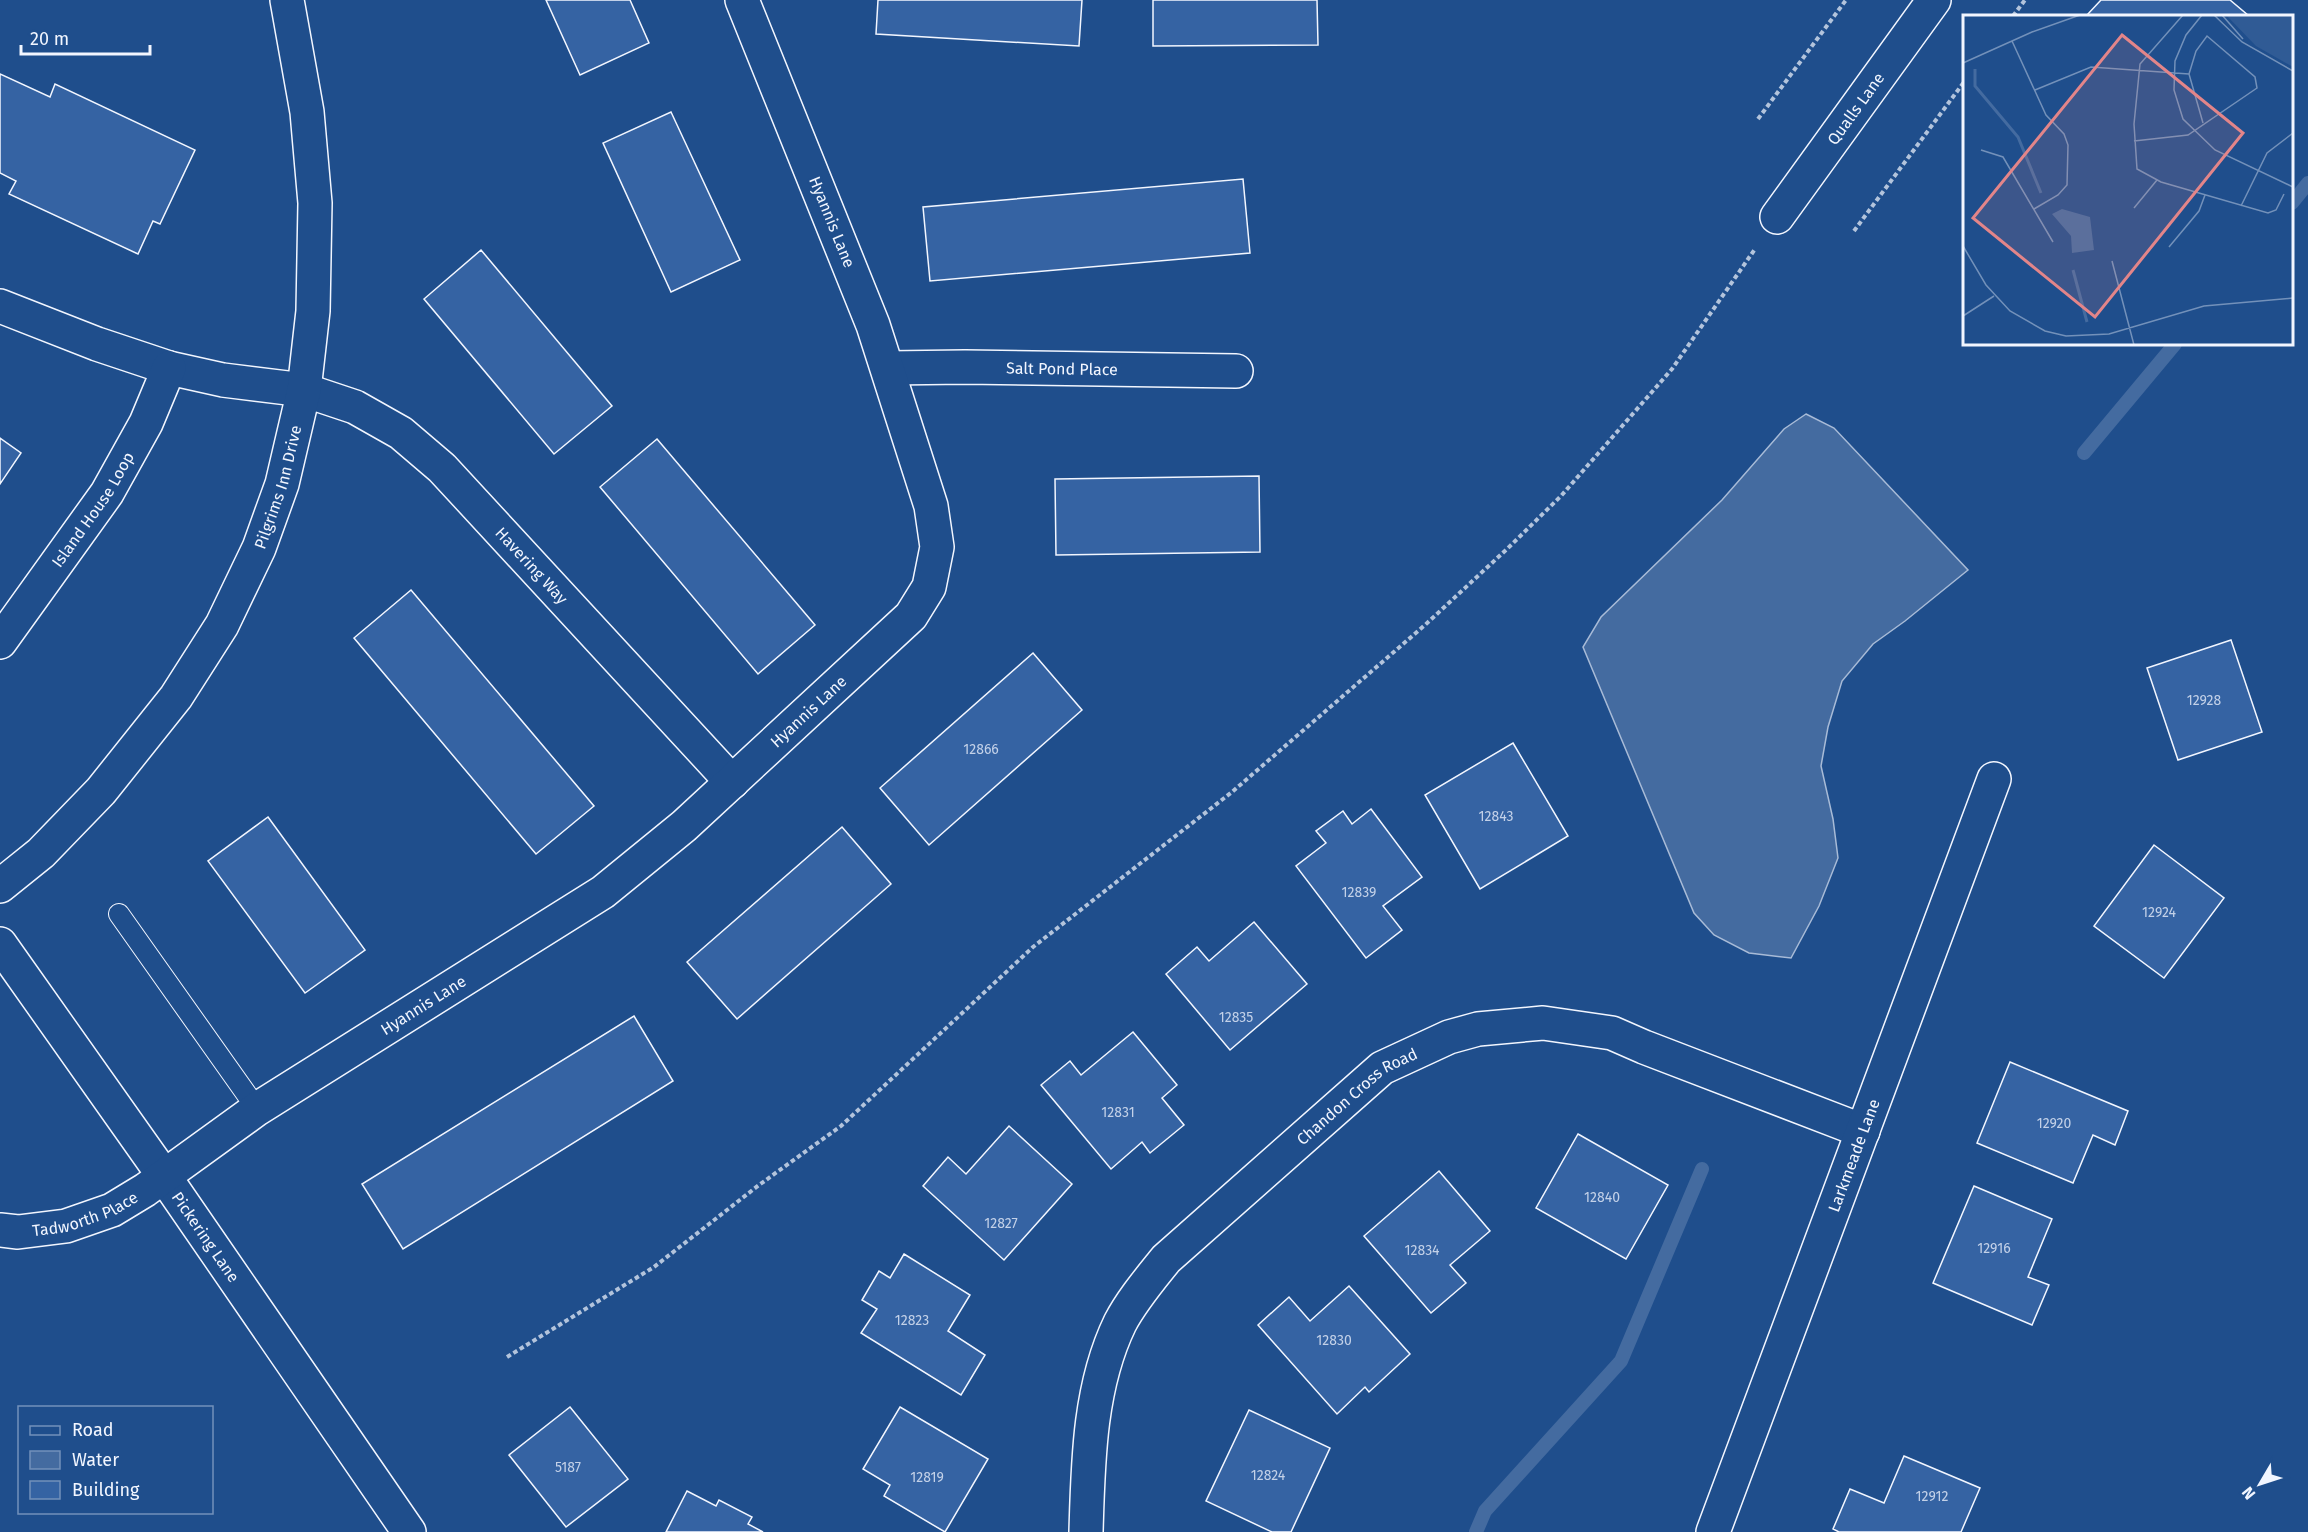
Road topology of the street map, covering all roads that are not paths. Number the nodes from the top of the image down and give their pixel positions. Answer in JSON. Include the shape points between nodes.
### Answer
{"nodes":[{"id":1,"x":287,"y":0,"type":"edge"},
{"id":2,"x":742,"y":0,"type":"edge"},
{"id":3,"x":1934,"y":0,"type":"edge"},
{"id":4,"x":1777,"y":218,"type":"road end"},
{"id":5,"x":0,"y":306,"type":"edge"},
{"id":6,"x":169,"y":368,"type":"junction"},
{"id":7,"x":888,"y":368,"type":"junction"},
{"id":8,"x":1236,"y":371,"type":"dead end"},
{"id":9,"x":304,"y":390,"type":"junction"},
{"id":10,"x":0,"y":642,"type":"edge"},
{"id":11,"x":1994,"y":779,"type":"dead end"},
{"id":12,"x":732,"y":782,"type":"junction"},
{"id":13,"x":0,"y":886,"type":"edge"},
{"id":14,"x":119,"y":914,"type":"dead end"},
{"id":15,"x":0,"y":944,"type":"edge"},
{"id":16,"x":257,"y":1109,"type":"junction"},
{"id":17,"x":1863,"y":1131,"type":"junction"},
{"id":18,"x":164,"y":1176,"type":"junction"},
{"id":19,"x":0,"y":1230,"type":"edge"},
{"id":20,"x":409,"y":1532,"type":"edge"},
{"id":21,"x":1086,"y":1532,"type":"edge"},
{"id":22,"x":1713,"y":1532,"type":"edge"}],
"edges":[{"from":1,"to":9,"type":"street","name":"Pilgrims Inn Drive","via":[[307,112],[315,203],[313,311]]},
{"from":2,"to":7,"type":"street","name":"Hyannis Lane"},
{"from":3,"to":4,"type":"street","name":"Qualls Lane"},
{"from":5,"to":6,"type":"street"},
{"from":6,"to":9,"type":"street","via":[[223,380]]},
{"from":6,"to":10,"type":"street","name":"Island House Loop","via":[[146,423],[107,493]]},
{"from":7,"to":8,"type":"street","name":"Salt Pond Place"},
{"from":7,"to":12,"type":"street","name":"Hyannis Lane","via":[[931,506],[937,547],[929,587],[911,616]]},
{"from":9,"to":12,"type":"street","name":"Havering Way","via":[[355,407],[401,433],[442,468]]},
{"from":9,"to":13,"type":"street","name":"Pilgrims Inn Drive","via":[[282,484],[259,548],[222,625],[176,697],[101,791],[41,853]]},
{"from":11,"to":17,"type":"street","name":"Larkmeade Lane"},
{"from":12,"to":16,"type":"street","name":"Hyannis Lane","via":[[603,892]]},
{"from":14,"to":16,"type":"lane"},
{"from":15,"to":18,"type":"street","name":"Pickering Lane"},
{"from":16,"to":18,"type":"street","name":"Hyannis Lane"},
{"from":17,"to":21,"type":"street","name":"Chandon Cross Road","via":[[1612,1033],[1543,1023],[1478,1029],[1449,1037],[1382,1068],[1166,1259],[1121,1322],[1098,1393],[1091,1437]]},
{"from":17,"to":22,"type":"street","name":"Larkmeade Lane"},
{"from":18,"to":19,"type":"street","name":"Tadworth Place","via":[[112,1210],[66,1226],[18,1232]]},
{"from":18,"to":20,"type":"street","name":"Pickering Lane"}]}
